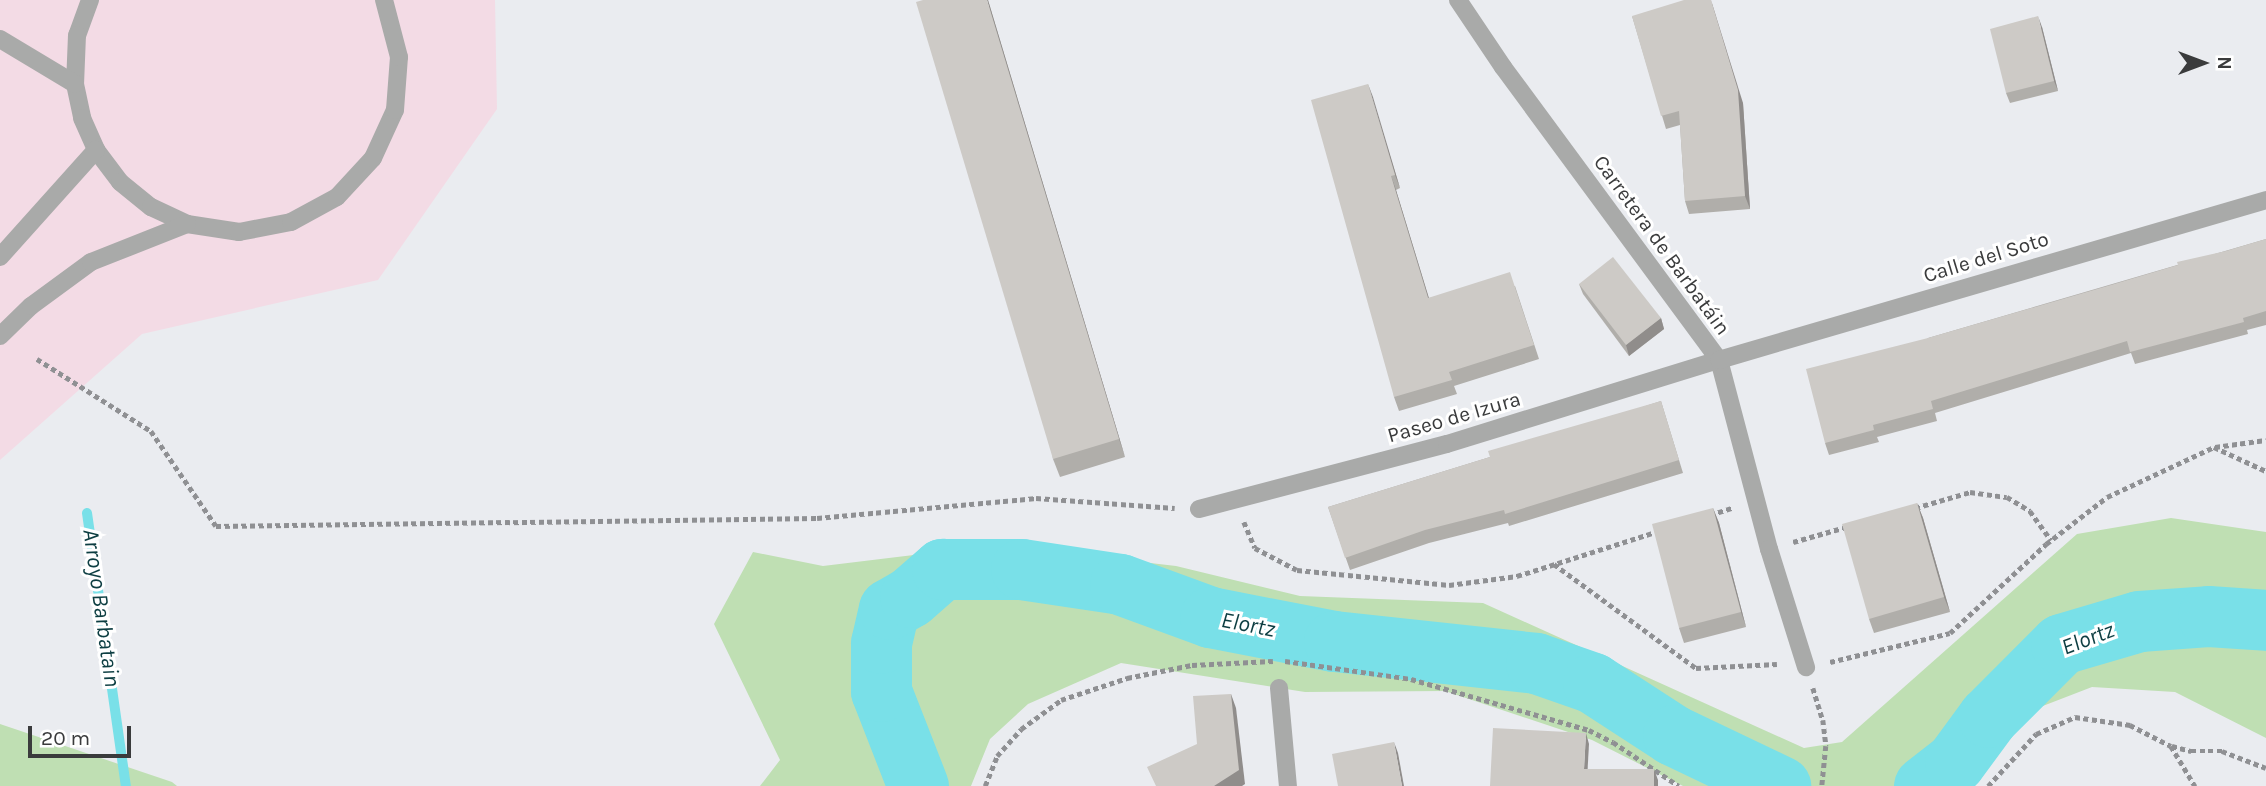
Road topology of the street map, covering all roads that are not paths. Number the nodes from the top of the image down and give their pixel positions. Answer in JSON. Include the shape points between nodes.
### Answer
{"nodes":[{"id":1,"x":90,"y":0,"type":"edge"},
{"id":2,"x":384,"y":0,"type":"edge"},
{"id":3,"x":1458,"y":0,"type":"edge"},
{"id":4,"x":0,"y":39,"type":"edge"},
{"id":5,"x":75,"y":83,"type":"junction"},
{"id":6,"x":96,"y":150,"type":"junction"},
{"id":7,"x":2266,"y":200,"type":"edge"},
{"id":8,"x":187,"y":224,"type":"junction"},
{"id":9,"x":0,"y":257,"type":"edge"},
{"id":10,"x":0,"y":336,"type":"edge"},
{"id":11,"x":1719,"y":360,"type":"junction"},
{"id":12,"x":1199,"y":509,"type":"road end"},
{"id":13,"x":1806,"y":667,"type":"road end"},
{"id":14,"x":1279,"y":688,"type":"dead end"},
{"id":15,"x":1288,"y":786,"type":"edge"}],
"edges":[{"from":1,"to":5,"type":"street","via":[[77,35]]},
{"from":2,"to":8,"type":"street","via":[[400,57],[395,110],[373,158],[337,197],[291,222],[239,232]]},
{"from":3,"to":11,"type":"street","name":"Carretera de Barbatáin"},
{"from":4,"to":5,"type":"street"},
{"from":5,"to":6,"type":"street","via":[[82,118]]},
{"from":6,"to":8,"type":"street","via":[[130,190],[151,207]]},
{"from":6,"to":9,"type":"street"},
{"from":7,"to":11,"type":"street","name":"Calle del Soto"},
{"from":8,"to":10,"type":"street","via":[[91,262],[31,306]]},
{"from":11,"to":12,"type":"street","name":"Paseo de Izura","via":[[1447,444]]},
{"from":11,"to":13,"type":"street","name":"Carretera de Barbatáin"},
{"from":14,"to":15,"type":"street"}]}
